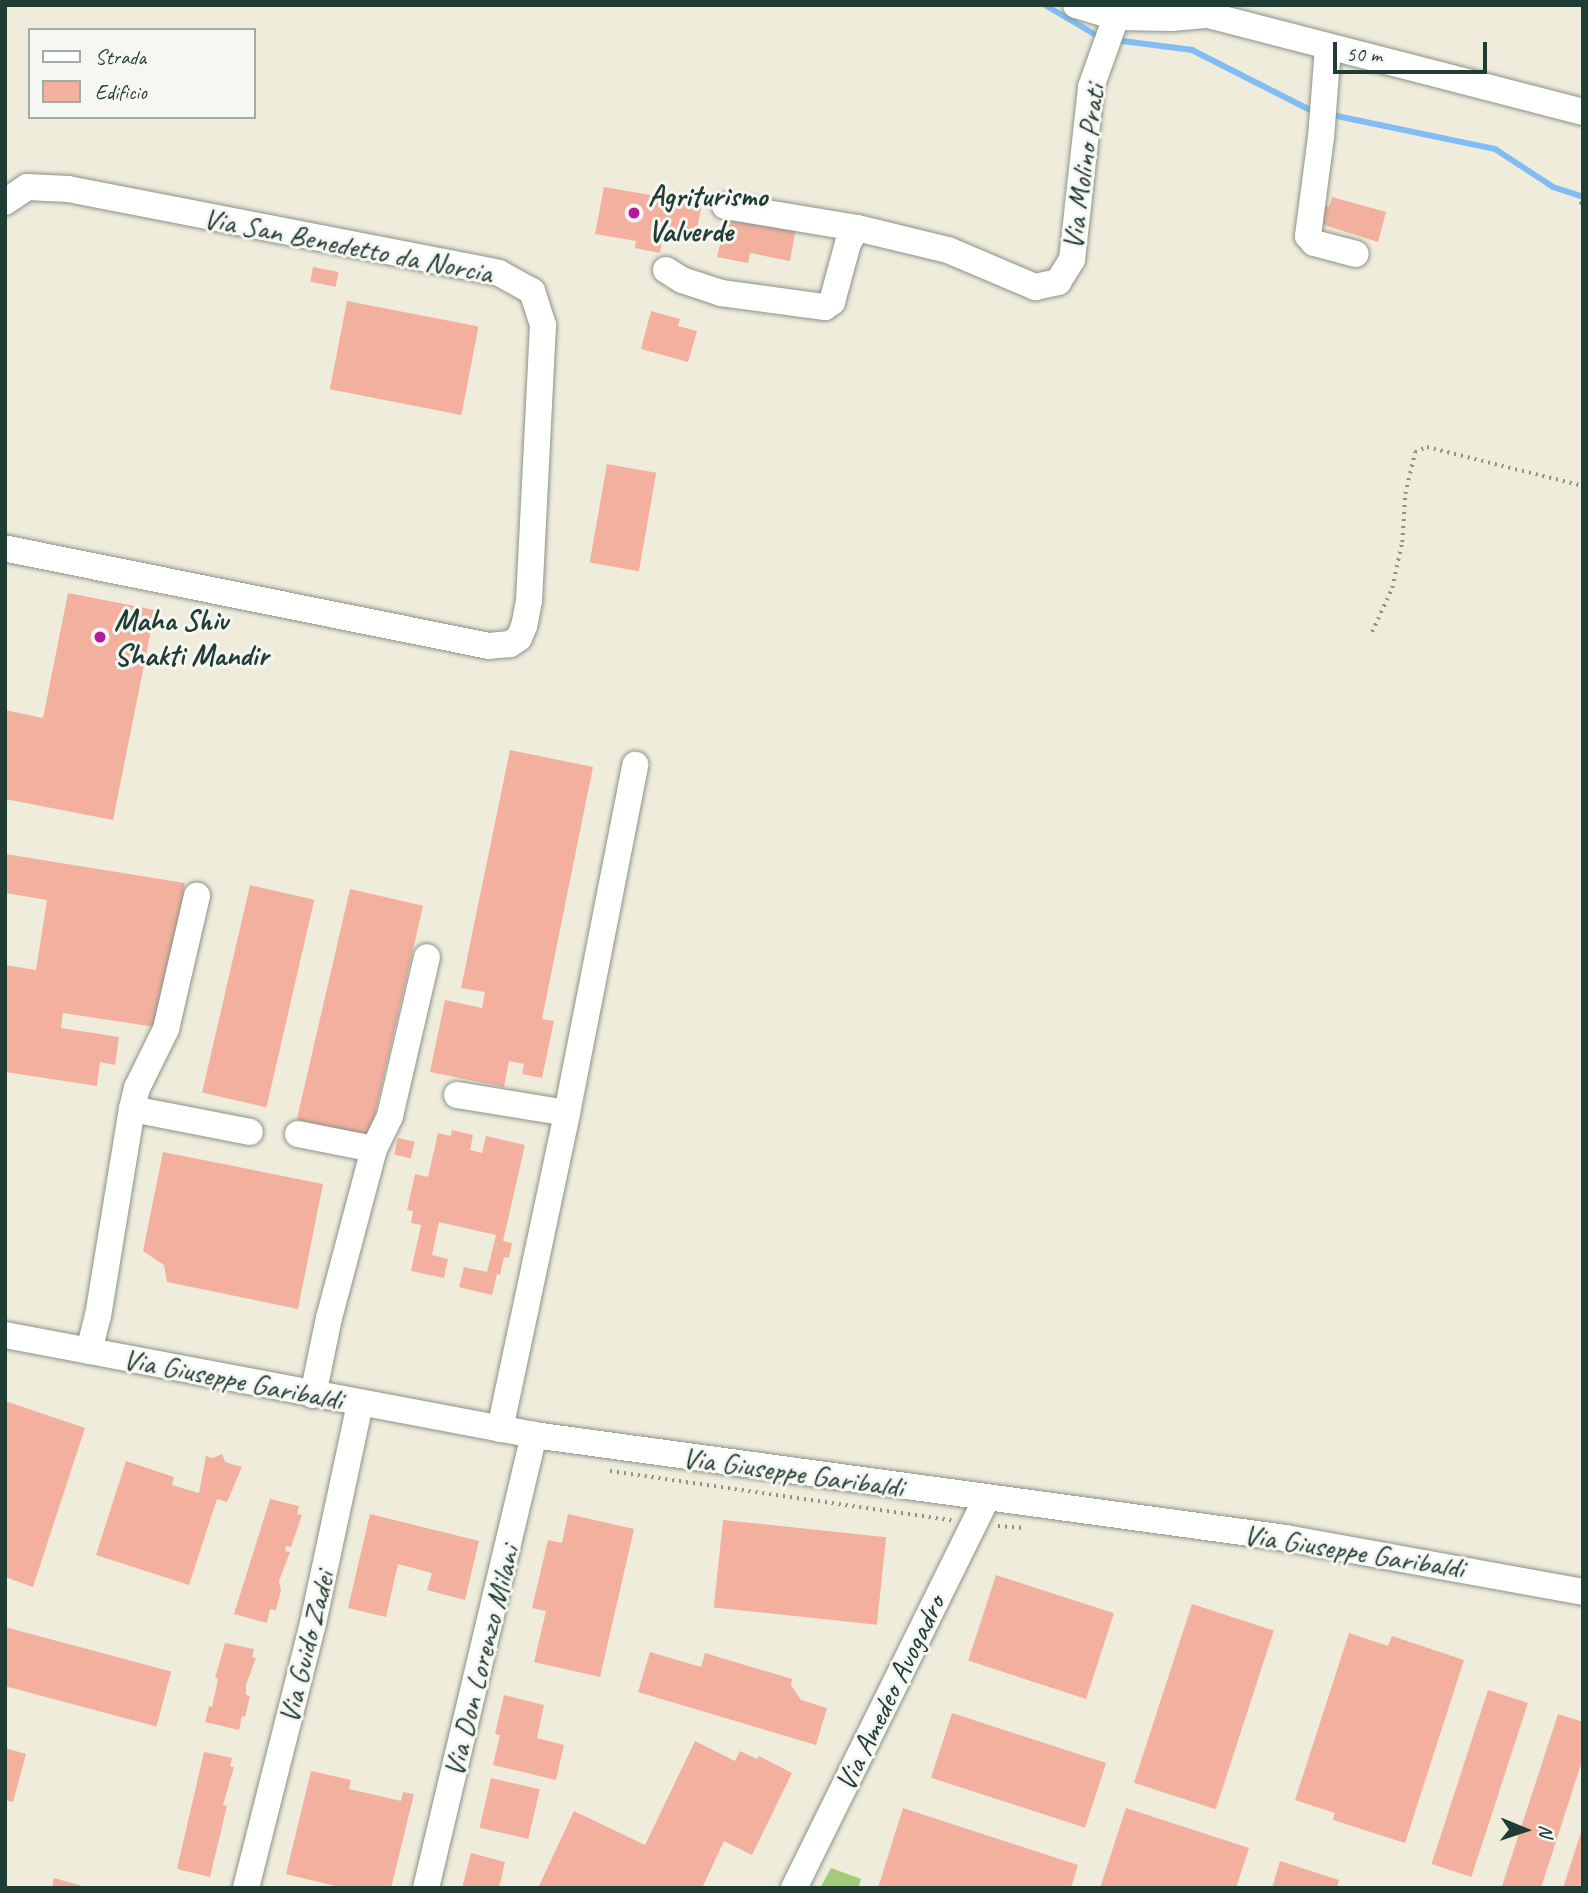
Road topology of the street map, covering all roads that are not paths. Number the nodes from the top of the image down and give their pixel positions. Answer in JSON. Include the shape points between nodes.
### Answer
{"nodes":[{"id":1,"x":1076,"y":5,"type":"edge"},
{"id":2,"x":1209,"y":10,"type":"edge"},
{"id":3,"x":1116,"y":17,"type":"junction"},
{"id":4,"x":1328,"y":47,"type":"junction"},
{"id":5,"x":1583,"y":112,"type":"edge"},
{"id":6,"x":5,"y":202,"type":"edge"},
{"id":7,"x":725,"y":206,"type":"dead end"},
{"id":8,"x":857,"y":228,"type":"junction"},
{"id":9,"x":1356,"y":254,"type":"dead end"},
{"id":10,"x":666,"y":270,"type":"dead end"},
{"id":11,"x":5,"y":548,"type":"edge"},
{"id":12,"x":635,"y":765,"type":"dead end"},
{"id":13,"x":197,"y":896,"type":"dead end"},
{"id":14,"x":427,"y":957,"type":"dead end"},
{"id":15,"x":457,"y":1096,"type":"dead end"},
{"id":16,"x":132,"y":1109,"type":"junction"},
{"id":17,"x":567,"y":1113,"type":"junction"},
{"id":18,"x":250,"y":1132,"type":"dead end"},
{"id":19,"x":298,"y":1134,"type":"dead end"},
{"id":20,"x":374,"y":1150,"type":"junction"},
{"id":21,"x":5,"y":1335,"type":"edge"},
{"id":22,"x":89,"y":1351,"type":"junction"},
{"id":23,"x":313,"y":1395,"type":"junction"},
{"id":24,"x":360,"y":1404,"type":"junction"},
{"id":25,"x":499,"y":1429,"type":"junction"},
{"id":26,"x":534,"y":1435,"type":"junction"},
{"id":27,"x":986,"y":1498,"type":"junction"},
{"id":28,"x":1583,"y":1592,"type":"edge"},
{"id":29,"x":246,"y":1888,"type":"edge"},
{"id":30,"x":426,"y":1888,"type":"edge"},
{"id":31,"x":794,"y":1888,"type":"edge"}],
"edges":[{"from":1,"to":3,"type":"street"},
{"from":2,"to":3,"type":"street","via":[[1172,19]]},
{"from":2,"to":4,"type":"street"},
{"from":3,"to":8,"type":"street","name":"Via Molino Prati","via":[[1091,87],[1072,260],[1058,282],[1035,287],[948,250]]},
{"from":4,"to":5,"type":"street"},
{"from":4,"to":9,"type":"street","via":[[1308,236],[1314,243]]},
{"from":6,"to":11,"type":"street","name":"Via San Benedetto da Norcia","via":[[27,187],[68,189],[499,273],[532,291],[543,325],[529,601],[519,638],[510,644],[489,646]]},
{"from":7,"to":8,"type":"street","name":"Via Molino Prati"},
{"from":8,"to":10,"type":"street","via":[[848,243],[832,302],[825,307],[721,293]]},
{"from":12,"to":17,"type":"street"},
{"from":13,"to":16,"type":"street","via":[[166,1029],[137,1088]]},
{"from":14,"to":20,"type":"street","via":[[390,1116]]},
{"from":15,"to":17,"type":"street"},
{"from":16,"to":18,"type":"street"},
{"from":16,"to":22,"type":"street"},
{"from":17,"to":25,"type":"street"},
{"from":19,"to":20,"type":"street"},
{"from":20,"to":23,"type":"street"},
{"from":21,"to":22,"type":"street","name":"Via Giuseppe Garibaldi"},
{"from":22,"to":23,"type":"street","name":"Via Giuseppe Garibaldi"},
{"from":23,"to":24,"type":"street","name":"Via Giuseppe Garibaldi"},
{"from":24,"to":25,"type":"street","name":"Via Giuseppe Garibaldi"},
{"from":24,"to":29,"type":"street","name":"Via Guido Zadei","via":[[313,1623]]},
{"from":25,"to":26,"type":"street","name":"Via Giuseppe Garibaldi"},
{"from":26,"to":27,"type":"street","name":"Via Giuseppe Garibaldi"},
{"from":26,"to":30,"type":"street","name":"Via Don Lorenzo Milani"},
{"from":27,"to":28,"type":"street","name":"Via Giuseppe Garibaldi","via":[[1286,1538]]},
{"from":27,"to":31,"type":"street","name":"Via Amedeo Avogadro"}]}
